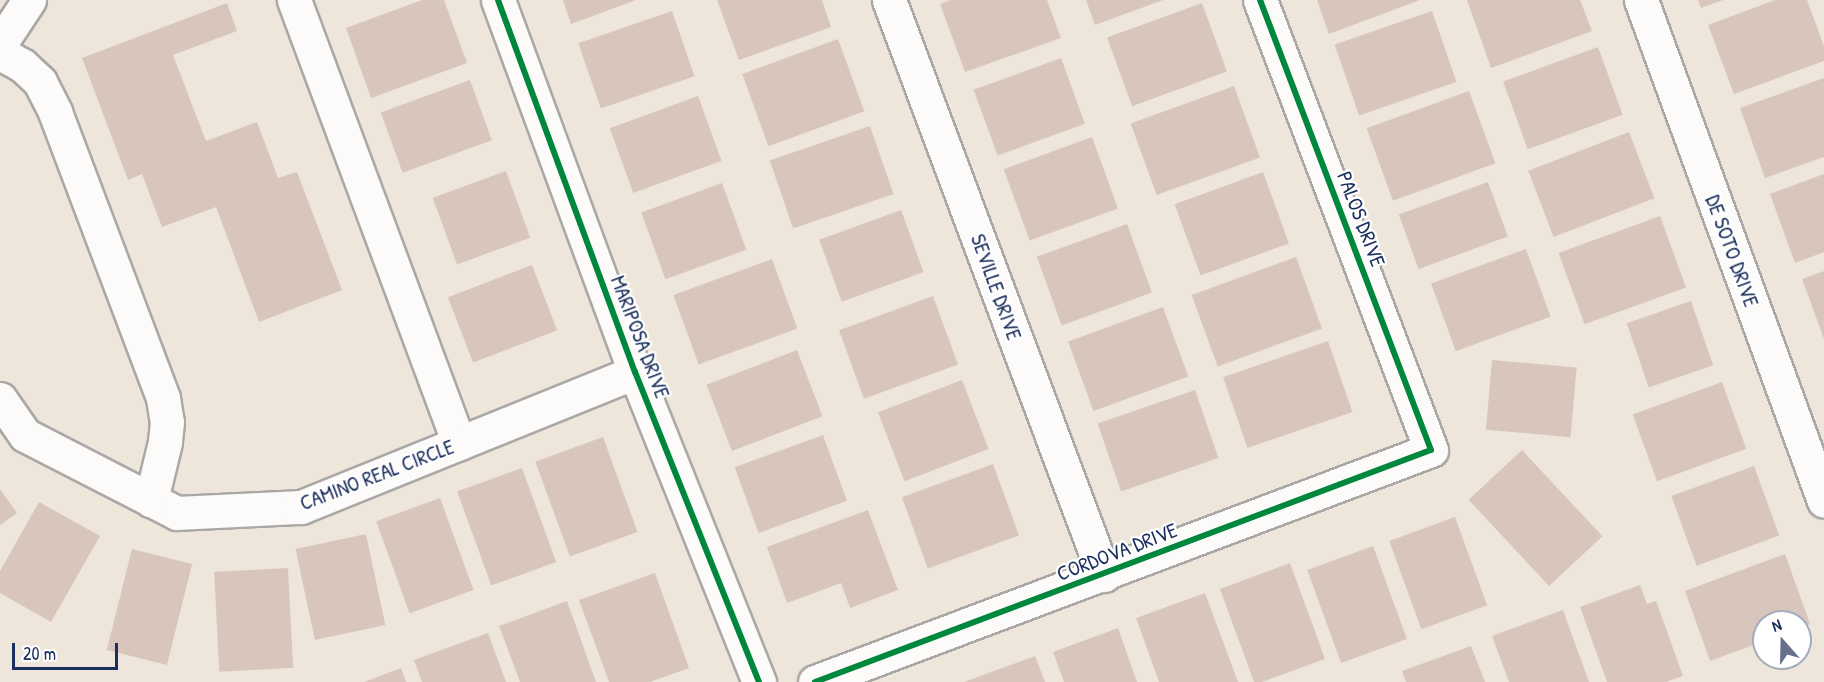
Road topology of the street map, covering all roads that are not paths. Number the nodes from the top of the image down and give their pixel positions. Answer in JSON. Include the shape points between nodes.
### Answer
{"nodes":[{"id":1,"x":29,"y":0,"type":"edge"},
{"id":2,"x":294,"y":0,"type":"edge"},
{"id":3,"x":498,"y":0,"type":"edge"},
{"id":4,"x":889,"y":0,"type":"edge"},
{"id":5,"x":1260,"y":0,"type":"edge"},
{"id":6,"x":1641,"y":0,"type":"edge"},
{"id":7,"x":0,"y":44,"type":"edge"},
{"id":8,"x":0,"y":53,"type":"edge"},
{"id":9,"x":635,"y":372,"type":"junction"},
{"id":10,"x":0,"y":399,"type":"edge"},
{"id":11,"x":459,"y":443,"type":"junction"},
{"id":12,"x":1431,"y":450,"type":"joint"},
{"id":13,"x":151,"y":500,"type":"junction"},
{"id":14,"x":1824,"y":501,"type":"edge"},
{"id":15,"x":1104,"y":575,"type":"junction"},
{"id":16,"x":759,"y":682,"type":"edge"},
{"id":17,"x":815,"y":682,"type":"edge"}],
"edges":[{"from":1,"to":7,"type":"street"},
{"from":2,"to":11,"type":"street"},
{"from":3,"to":9,"type":"street","name":"MARIPOSA DRIVE"},
{"from":4,"to":15,"type":"street","name":"SEVILLE DRIVE"},
{"from":5,"to":12,"type":"street","name":"PALOS DRIVE"},
{"from":6,"to":14,"type":"street","name":"DE SOTO DRIVE"},
{"from":8,"to":13,"type":"street","via":[[22,65],[40,82],[55,112],[163,398],[165,442]]},
{"from":9,"to":11,"type":"street","name":"CAMINO REAL CIRCLE"},
{"from":9,"to":16,"type":"street","name":"MARIPOSA DRIVE"},
{"from":10,"to":13,"type":"street","name":"CAMINO REAL CIRCLE","via":[[25,435]]},
{"from":11,"to":13,"type":"street","name":"CAMINO REAL CIRCLE","via":[[300,507],[177,513]]},
{"from":12,"to":15,"type":"street","name":"CORDOVA DRIVE"},
{"from":15,"to":17,"type":"street","name":"CORDOVA DRIVE"}]}
